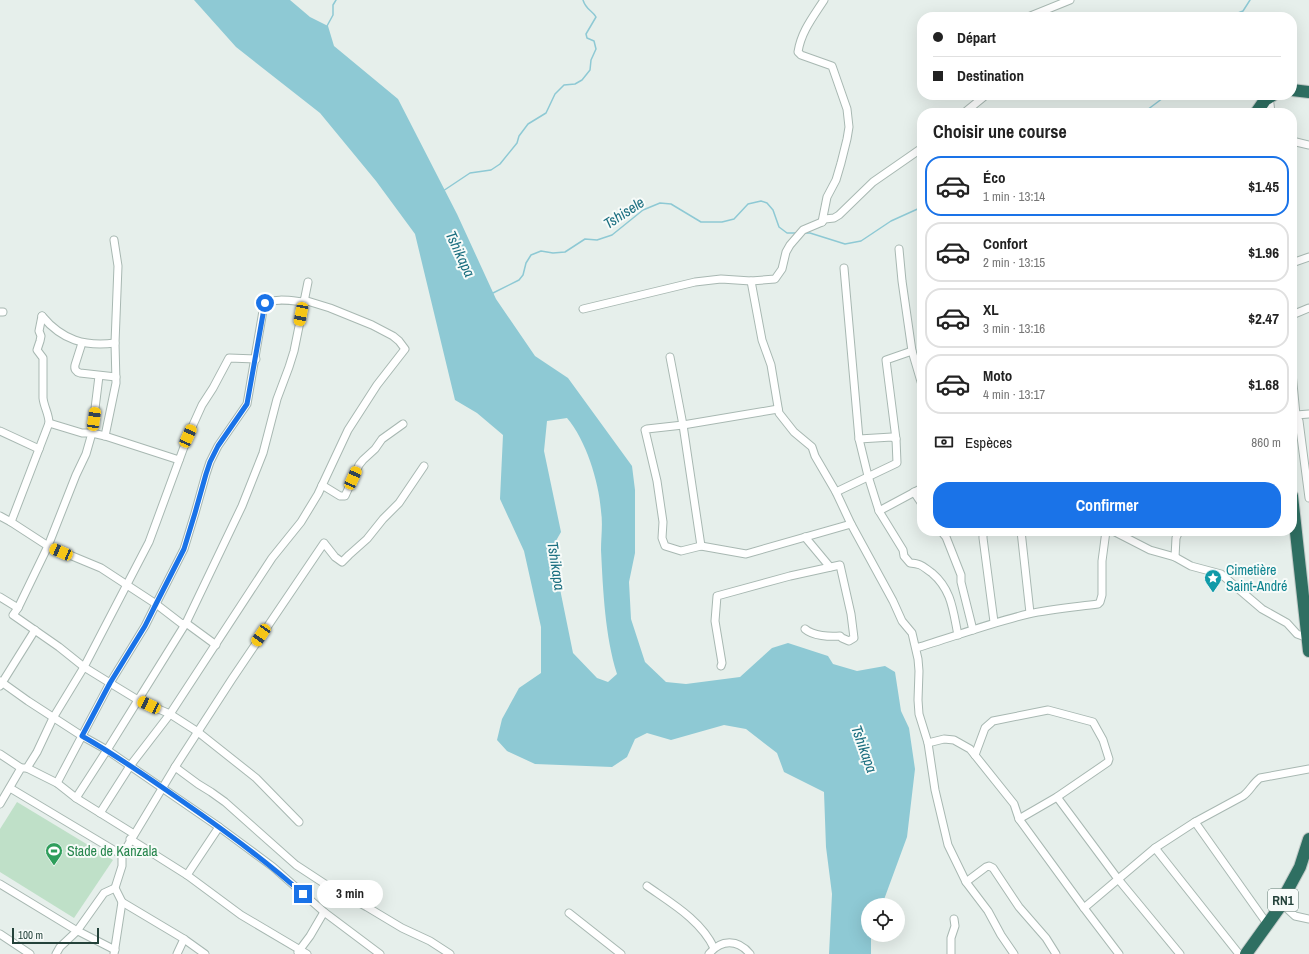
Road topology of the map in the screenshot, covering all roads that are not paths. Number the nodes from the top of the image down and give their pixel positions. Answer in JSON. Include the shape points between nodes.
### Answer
{"nodes":[{"id":1,"x":824,"y":0,"type":"edge"},
{"id":2,"x":1070,"y":0,"type":"edge"},
{"id":3,"x":1040,"y":12,"type":"edge"},
{"id":4,"x":1297,"y":91,"type":"edge"},
{"id":5,"x":1309,"y":92,"type":"edge"},
{"id":6,"x":980,"y":100,"type":"edge"},
{"id":7,"x":1267,"y":100,"type":"edge"},
{"id":8,"x":970,"y":108,"type":"edge"},
{"id":9,"x":1260,"y":108,"type":"edge"},
{"id":10,"x":1297,"y":142,"type":"edge"},
{"id":11,"x":1309,"y":145,"type":"edge"},
{"id":12,"x":917,"y":151,"type":"edge"},
{"id":13,"x":822,"y":222,"type":"junction"},
{"id":14,"x":114,"y":240,"type":"dead end"},
{"id":15,"x":899,"y":249,"type":"dead end"},
{"id":16,"x":1309,"y":257,"type":"edge"},
{"id":17,"x":1297,"y":261,"type":"edge"},
{"id":18,"x":844,"y":268,"type":"dead end"},
{"id":19,"x":751,"y":281,"type":"junction"},
{"id":20,"x":308,"y":282,"type":"dead end"},
{"id":21,"x":304,"y":301,"type":"junction"},
{"id":22,"x":1309,"y":308,"type":"edge"},
{"id":23,"x":583,"y":309,"type":"dead end"},
{"id":24,"x":1297,"y":313,"type":"edge"},
{"id":25,"x":82,"y":343,"type":"junction"},
{"id":26,"x":115,"y":343,"type":"junction"},
{"id":27,"x":912,"y":351,"type":"junction"},
{"id":28,"x":670,"y":358,"type":"dead end"},
{"id":29,"x":256,"y":359,"type":"junction"},
{"id":30,"x":917,"y":362,"type":"edge"},
{"id":31,"x":99,"y":376,"type":"junction"},
{"id":32,"x":116,"y":377,"type":"junction"},
{"id":33,"x":778,"y":409,"type":"junction"},
{"id":34,"x":1309,"y":414,"type":"edge"},
{"id":35,"x":1297,"y":415,"type":"edge"},
{"id":36,"x":1297,"y":417,"type":"edge"},
{"id":37,"x":49,"y":423,"type":"junction"},
{"id":38,"x":403,"y":424,"type":"dead end"},
{"id":39,"x":683,"y":425,"type":"junction"},
{"id":40,"x":0,"y":431,"type":"edge"},
{"id":41,"x":92,"y":434,"type":"junction"},
{"id":42,"x":105,"y":436,"type":"junction"},
{"id":43,"x":859,"y":439,"type":"junction"},
{"id":44,"x":896,"y":439,"type":"junction"},
{"id":45,"x":39,"y":449,"type":"junction"},
{"id":46,"x":179,"y":460,"type":"junction"},
{"id":47,"x":424,"y":466,"type":"dead end"},
{"id":48,"x":868,"y":476,"type":"junction"},
{"id":49,"x":322,"y":485,"type":"junction"},
{"id":50,"x":917,"y":490,"type":"edge"},
{"id":51,"x":836,"y":492,"type":"junction"},
{"id":52,"x":914,"y":492,"type":"junction"},
{"id":53,"x":917,"y":496,"type":"edge"},
{"id":54,"x":1309,"y":498,"type":"edge"},
{"id":55,"x":878,"y":511,"type":"junction"},
{"id":56,"x":0,"y":516,"type":"edge"},
{"id":57,"x":12,"y":522,"type":"junction"},
{"id":58,"x":851,"y":524,"type":"junction"},
{"id":59,"x":945,"y":536,"type":"edge"},
{"id":60,"x":984,"y":536,"type":"edge"},
{"id":61,"x":1022,"y":536,"type":"edge"},
{"id":62,"x":1105,"y":536,"type":"edge"},
{"id":63,"x":1123,"y":536,"type":"edge"},
{"id":64,"x":1177,"y":536,"type":"edge"},
{"id":65,"x":1297,"y":536,"type":"edge"},
{"id":66,"x":805,"y":537,"type":"junction"},
{"id":67,"x":48,"y":546,"type":"junction"},
{"id":68,"x":701,"y":546,"type":"junction"},
{"id":69,"x":1175,"y":557,"type":"junction"},
{"id":70,"x":830,"y":567,"type":"junction"},
{"id":71,"x":127,"y":586,"type":"junction"},
{"id":72,"x":0,"y":597,"type":"edge"},
{"id":73,"x":156,"y":604,"type":"junction"},
{"id":74,"x":18,"y":608,"type":"junction"},
{"id":75,"x":1030,"y":613,"type":"junction"},
{"id":76,"x":994,"y":622,"type":"junction"},
{"id":77,"x":186,"y":623,"type":"junction"},
{"id":78,"x":805,"y":629,"type":"dead end"},
{"id":79,"x":34,"y":630,"type":"junction"},
{"id":80,"x":973,"y":630,"type":"junction"},
{"id":81,"x":958,"y":635,"type":"junction"},
{"id":82,"x":1308,"y":638,"type":"junction"},
{"id":83,"x":216,"y":645,"type":"junction"},
{"id":84,"x":916,"y":648,"type":"junction"},
{"id":85,"x":1309,"y":651,"type":"edge"},
{"id":86,"x":721,"y":666,"type":"dead end"},
{"id":87,"x":84,"y":667,"type":"junction"},
{"id":88,"x":110,"y":683,"type":"junction"},
{"id":89,"x":1,"y":684,"type":"edge"},
{"id":90,"x":138,"y":700,"type":"junction"},
{"id":91,"x":170,"y":714,"type":"junction"},
{"id":92,"x":54,"y":718,"type":"junction"},
{"id":93,"x":198,"y":732,"type":"junction"},
{"id":94,"x":82,"y":736,"type":"junction"},
{"id":95,"x":928,"y":743,"type":"junction"},
{"id":96,"x":107,"y":750,"type":"junction"},
{"id":97,"x":0,"y":754,"type":"edge"},
{"id":98,"x":975,"y":756,"type":"junction"},
{"id":99,"x":130,"y":766,"type":"junction"},
{"id":100,"x":175,"y":767,"type":"junction"},
{"id":101,"x":24,"y":768,"type":"junction"},
{"id":102,"x":1309,"y":769,"type":"edge"},
{"id":103,"x":58,"y":783,"type":"junction"},
{"id":104,"x":163,"y":787,"type":"junction"},
{"id":105,"x":10,"y":788,"type":"junction"},
{"id":106,"x":1057,"y":797,"type":"junction"},
{"id":107,"x":76,"y":798,"type":"junction"},
{"id":108,"x":0,"y":804,"type":"edge"},
{"id":109,"x":100,"y":813,"type":"junction"},
{"id":110,"x":1019,"y":818,"type":"junction"},
{"id":111,"x":299,"y":822,"type":"dead end"},
{"id":112,"x":1194,"y":822,"type":"junction"},
{"id":113,"x":219,"y":827,"type":"junction"},
{"id":114,"x":132,"y":837,"type":"junction"},
{"id":115,"x":1309,"y":839,"type":"edge"},
{"id":116,"x":1155,"y":848,"type":"junction"},
{"id":117,"x":122,"y":855,"type":"junction"},
{"id":118,"x":187,"y":875,"type":"junction"},
{"id":119,"x":1118,"y":879,"type":"junction"},
{"id":120,"x":966,"y":882,"type":"junction"},
{"id":121,"x":0,"y":884,"type":"edge"},
{"id":122,"x":647,"y":886,"type":"dead end"},
{"id":123,"x":115,"y":888,"type":"junction"},
{"id":124,"x":122,"y":902,"type":"junction"},
{"id":125,"x":1282,"y":904,"type":"junction"},
{"id":126,"x":1084,"y":908,"type":"junction"},
{"id":127,"x":324,"y":912,"type":"junction"},
{"id":128,"x":569,"y":913,"type":"dead end"},
{"id":129,"x":954,"y":919,"type":"dead end"},
{"id":130,"x":1309,"y":919,"type":"edge"},
{"id":131,"x":1268,"y":925,"type":"junction"},
{"id":132,"x":77,"y":931,"type":"junction"},
{"id":133,"x":0,"y":934,"type":"edge"},
{"id":134,"x":184,"y":939,"type":"junction"},
{"id":135,"x":712,"y":951,"type":"edge"},
{"id":136,"x":115,"y":952,"type":"edge"},
{"id":137,"x":301,"y":953,"type":"edge"},
{"id":138,"x":30,"y":954,"type":"edge"},
{"id":139,"x":56,"y":954,"type":"edge"},
{"id":140,"x":177,"y":954,"type":"edge"},
{"id":141,"x":205,"y":954,"type":"edge"},
{"id":142,"x":380,"y":954,"type":"edge"},
{"id":143,"x":450,"y":954,"type":"edge"},
{"id":144,"x":621,"y":954,"type":"edge"},
{"id":145,"x":750,"y":954,"type":"edge"},
{"id":146,"x":951,"y":954,"type":"edge"},
{"id":147,"x":1014,"y":954,"type":"edge"},
{"id":148,"x":1056,"y":954,"type":"edge"},
{"id":149,"x":1119,"y":954,"type":"edge"},
{"id":150,"x":1180,"y":954,"type":"edge"},
{"id":151,"x":1239,"y":954,"type":"edge"},
{"id":152,"x":1246,"y":954,"type":"edge"}],
"edges":[{"from":1,"to":13,"type":"street","via":[[810,20],[798,52],[800,55],[832,66],[847,109],[849,127],[842,163],[827,197]]},
{"from":2,"to":3,"type":"street"},
{"from":4,"to":5,"type":"highway"},
{"from":6,"to":8,"type":"street"},
{"from":7,"to":9,"type":"highway"},
{"from":10,"to":11,"type":"street"},
{"from":12,"to":13,"type":"street","via":[[873,182],[839,216]]},
{"from":13,"to":19,"type":"street","via":[[804,230],[790,245],[782,269],[775,279]]},
{"from":14,"to":26,"type":"street","via":[[118,266]]},
{"from":15,"to":27,"type":"street"},
{"from":16,"to":17,"type":"street"},
{"from":18,"to":43,"type":"street"},
{"from":19,"to":23,"type":"street","via":[[721,279],[695,282]]},
{"from":19,"to":33,"type":"street","via":[[762,340],[771,365]]},
{"from":20,"to":21,"type":"street"},
{"from":21,"to":29,"type":"street","via":[[265,303]]},
{"from":21,"to":49,"type":"street","via":[[330,308],[372,325],[393,336],[405,349],[377,384],[348,430]]},
{"from":21,"to":77,"type":"street","via":[[294,351],[263,453],[242,506]]},
{"from":22,"to":24,"type":"street"},
{"from":25,"to":26,"type":"street"},
{"from":25,"to":31,"type":"street","via":[[76,371]]},
{"from":25,"to":37,"type":"street","via":[[57,331],[42,316],[37,350],[43,358],[43,398]]},
{"from":26,"to":32,"type":"street"},
{"from":27,"to":30,"type":"street"},
{"from":27,"to":44,"type":"street","via":[[886,360]]},
{"from":28,"to":39,"type":"street"},
{"from":29,"to":46,"type":"street","via":[[229,358],[202,405]]},
{"from":29,"to":73,"type":"street","via":[[247,404],[210,462],[184,549]]},
{"from":31,"to":32,"type":"street"},
{"from":31,"to":41,"type":"street"},
{"from":32,"to":42,"type":"street","via":[[115,394]]},
{"from":33,"to":39,"type":"street"},
{"from":33,"to":51,"type":"street","via":[[794,432],[812,447]]},
{"from":34,"to":35,"type":"street"},
{"from":36,"to":54,"type":"street"},
{"from":37,"to":41,"type":"street"},
{"from":37,"to":45,"type":"street"},
{"from":38,"to":49,"type":"street","via":[[382,439],[359,465],[345,496],[340,496]]},
{"from":39,"to":68,"type":"street"},
{"from":39,"to":68,"type":"street","via":[[647,429],[645,432],[657,481],[664,546],[681,551]]},
{"from":40,"to":45,"type":"street"},
{"from":41,"to":42,"type":"street"},
{"from":41,"to":67,"type":"street"},
{"from":42,"to":46,"type":"street"},
{"from":43,"to":44,"type":"street"},
{"from":43,"to":48,"type":"street"},
{"from":44,"to":48,"type":"street","via":[[897,463]]},
{"from":45,"to":57,"type":"street"},
{"from":46,"to":71,"type":"street","via":[[149,542]]},
{"from":47,"to":93,"type":"street","via":[[399,503],[342,562],[324,543]]},
{"from":48,"to":51,"type":"street"},
{"from":48,"to":55,"type":"street"},
{"from":49,"to":83,"type":"street","via":[[301,522],[272,558]]},
{"from":50,"to":52,"type":"street"},
{"from":51,"to":58,"type":"street"},
{"from":52,"to":53,"type":"street"},
{"from":52,"to":55,"type":"street"},
{"from":55,"to":81,"type":"street","via":[[910,563],[920,563],[945,586],[950,597]]},
{"from":56,"to":57,"type":"street"},
{"from":57,"to":67,"type":"street"},
{"from":58,"to":66,"type":"street"},
{"from":58,"to":84,"type":"street","via":[[902,621],[912,633]]},
{"from":59,"to":80,"type":"street","via":[[961,575]]},
{"from":60,"to":76,"type":"street"},
{"from":61,"to":75,"type":"street"},
{"from":62,"to":75,"type":"street","via":[[1100,602]]},
{"from":63,"to":69,"type":"street","via":[[1150,550]]},
{"from":64,"to":69,"type":"street"},
{"from":65,"to":82,"type":"highway"},
{"from":66,"to":68,"type":"street","via":[[746,554]]},
{"from":66,"to":70,"type":"street"},
{"from":67,"to":71,"type":"street","via":[[101,568]]},
{"from":67,"to":74,"type":"street"},
{"from":69,"to":82,"type":"street","via":[[1191,566],[1221,574],[1262,609],[1287,624],[1297,634]]},
{"from":70,"to":78,"type":"street","via":[[840,565],[854,638],[849,641],[840,636],[809,633]]},
{"from":70,"to":86,"type":"street","via":[[717,596],[715,621]]},
{"from":71,"to":73,"type":"street"},
{"from":71,"to":87,"type":"street"},
{"from":72,"to":74,"type":"street"},
{"from":73,"to":77,"type":"street","via":[[182,624]]},
{"from":73,"to":88,"type":"street"},
{"from":74,"to":79,"type":"street","via":[[13,615]]},
{"from":75,"to":76,"type":"street"},
{"from":76,"to":80,"type":"street"},
{"from":77,"to":83,"type":"street"},
{"from":77,"to":90,"type":"street"},
{"from":79,"to":87,"type":"street"},
{"from":79,"to":89,"type":"street"},
{"from":80,"to":81,"type":"street"},
{"from":81,"to":84,"type":"street"},
{"from":82,"to":85,"type":"highway"},
{"from":83,"to":91,"type":"street"},
{"from":84,"to":95,"type":"street","via":[[919,714]]},
{"from":87,"to":88,"type":"street"},
{"from":87,"to":92,"type":"street"},
{"from":88,"to":90,"type":"street"},
{"from":88,"to":94,"type":"street"},
{"from":89,"to":92,"type":"street"},
{"from":90,"to":91,"type":"street"},
{"from":90,"to":96,"type":"street"},
{"from":91,"to":93,"type":"street"},
{"from":91,"to":99,"type":"street"},
{"from":92,"to":94,"type":"street"},
{"from":92,"to":101,"type":"street","via":[[37,752]]},
{"from":93,"to":100,"type":"street"},
{"from":93,"to":111,"type":"street","via":[[256,778]]},
{"from":94,"to":96,"type":"street"},
{"from":94,"to":103,"type":"street"},
{"from":95,"to":98,"type":"street","via":[[944,739],[954,740]]},
{"from":95,"to":120,"type":"street","via":[[934,790],[948,845]]},
{"from":96,"to":99,"type":"street"},
{"from":96,"to":107,"type":"street"},
{"from":97,"to":101,"type":"street"},
{"from":98,"to":106,"type":"street","via":[[985,728],[993,721],[1048,710],[1093,722],[1103,740],[1108,762]]},
{"from":98,"to":110,"type":"street","via":[[1014,804]]},
{"from":99,"to":104,"type":"street"},
{"from":99,"to":109,"type":"street"},
{"from":100,"to":104,"type":"street"},
{"from":100,"to":143,"type":"street","via":[[225,802],[296,865],[328,886]]},
{"from":101,"to":103,"type":"street"},
{"from":101,"to":105,"type":"street"},
{"from":102,"to":112,"type":"street","via":[[1260,778],[1249,792]]},
{"from":103,"to":107,"type":"street"},
{"from":104,"to":113,"type":"street"},
{"from":104,"to":114,"type":"street"},
{"from":105,"to":108,"type":"street"},
{"from":105,"to":117,"type":"street"},
{"from":106,"to":110,"type":"street"},
{"from":106,"to":119,"type":"street"},
{"from":107,"to":109,"type":"street"},
{"from":109,"to":114,"type":"street"},
{"from":110,"to":126,"type":"street"},
{"from":112,"to":116,"type":"street"},
{"from":112,"to":131,"type":"street"},
{"from":113,"to":118,"type":"street"},
{"from":113,"to":127,"type":"street","via":[[273,867]]},
{"from":114,"to":117,"type":"street"},
{"from":114,"to":118,"type":"street"},
{"from":115,"to":125,"type":"highway","number":"RN1","via":[[1300,867]]},
{"from":116,"to":119,"type":"street"},
{"from":116,"to":151,"type":"street"},
{"from":117,"to":123,"type":"street","via":[[122,866]]},
{"from":118,"to":137,"type":"street","via":[[241,915]]},
{"from":119,"to":126,"type":"street"},
{"from":119,"to":150,"type":"street"},
{"from":120,"to":147,"type":"street","via":[[988,911]]},
{"from":120,"to":148,"type":"street","via":[[986,867],[993,868],[1019,907],[1046,938]]},
{"from":121,"to":132,"type":"street"},
{"from":122,"to":135,"type":"street","via":[[690,918],[710,939]]},
{"from":123,"to":124,"type":"street"},
{"from":123,"to":132,"type":"street","via":[[104,893]]},
{"from":124,"to":134,"type":"street"},
{"from":124,"to":136,"type":"street"},
{"from":125,"to":130,"type":"street","via":[[1295,916]]},
{"from":125,"to":131,"type":"highway","number":"RN1"},
{"from":126,"to":149,"type":"street"},
{"from":127,"to":137,"type":"street"},
{"from":127,"to":142,"type":"street"},
{"from":128,"to":144,"type":"street"},
{"from":129,"to":146,"type":"street"},
{"from":131,"to":152,"type":"highway","number":"RN1"},
{"from":132,"to":136,"type":"street"},
{"from":132,"to":139,"type":"street"},
{"from":133,"to":138,"type":"street"},
{"from":134,"to":140,"type":"street"},
{"from":134,"to":141,"type":"street"},
{"from":135,"to":145,"type":"street","via":[[726,943],[736,943]]}]}
